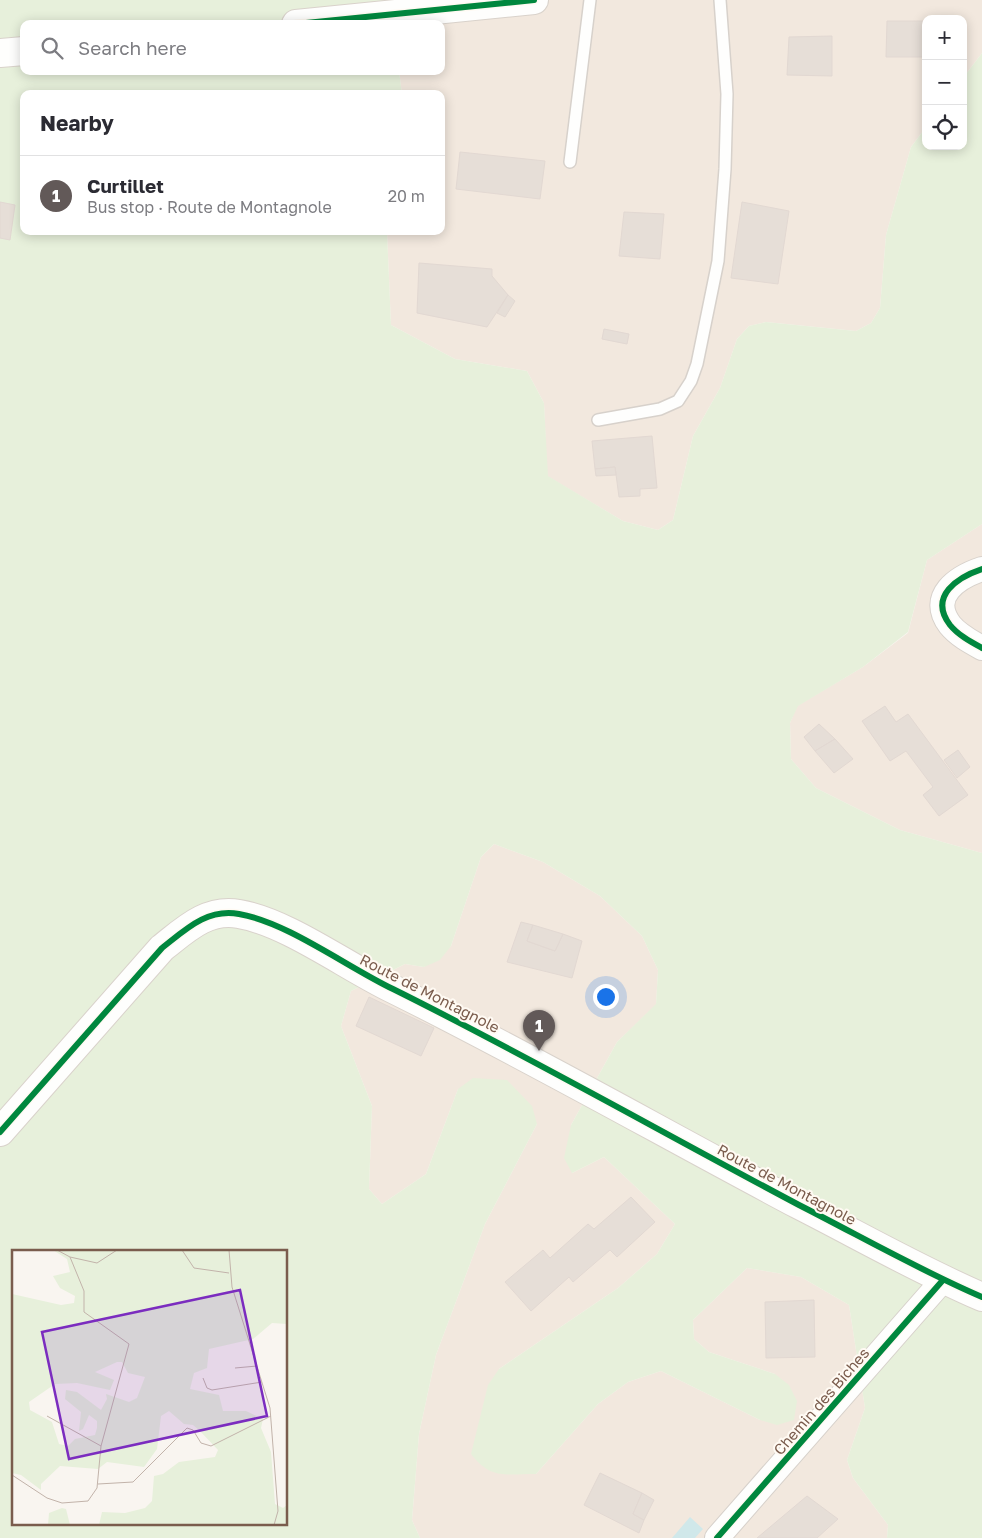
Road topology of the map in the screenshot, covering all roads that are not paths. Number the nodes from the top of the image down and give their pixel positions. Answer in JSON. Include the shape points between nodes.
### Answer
{"nodes":[{"id":1,"x":534,"y":0,"type":"edge"},
{"id":2,"x":590,"y":0,"type":"edge"},
{"id":3,"x":720,"y":0,"type":"edge"},
{"id":4,"x":336,"y":20,"type":"edge"},
{"id":5,"x":20,"y":51,"type":"edge"},
{"id":6,"x":0,"y":53,"type":"edge"},
{"id":7,"x":570,"y":162,"type":"dead end"},
{"id":8,"x":598,"y":420,"type":"dead end"},
{"id":9,"x":982,"y":569,"type":"edge"},
{"id":10,"x":982,"y":648,"type":"edge"},
{"id":11,"x":0,"y":1132,"type":"edge"},
{"id":12,"x":943,"y":1280,"type":"junction"},
{"id":13,"x":982,"y":1297,"type":"edge"},
{"id":14,"x":717,"y":1538,"type":"edge"}],
"edges":[{"from":1,"to":4,"type":"street"},
{"from":2,"to":7,"type":"lane"},
{"from":3,"to":8,"type":"lane","via":[[727,94],[725,169],[718,260],[697,364],[678,401],[660,409]]},
{"from":5,"to":6,"type":"street"},
{"from":9,"to":10,"type":"street","via":[[951,584],[943,611],[950,625]]},
{"from":11,"to":12,"type":"street","name":"Route de Montagnole","via":[[162,948],[210,914],[238,913],[281,927],[368,977],[506,1046]]},
{"from":12,"to":13,"type":"street","name":"Route de Montagnole"},
{"from":12,"to":14,"type":"street","name":"Chemin des Biches"}]}
